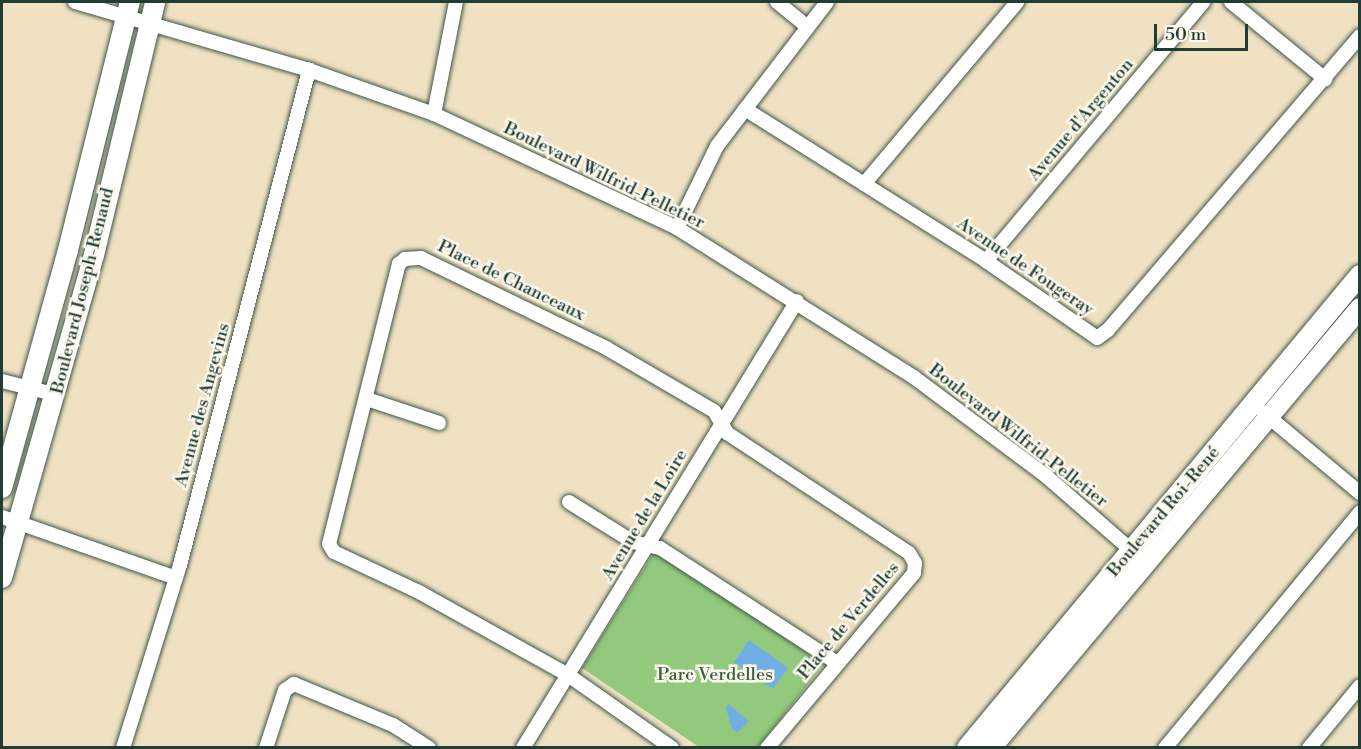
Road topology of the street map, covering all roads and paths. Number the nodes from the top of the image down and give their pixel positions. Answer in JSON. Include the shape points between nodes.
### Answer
{"nodes":[{"id":1,"x":75,"y":2,"type":"edge"},
{"id":2,"x":154,"y":2,"type":"edge"},
{"id":3,"x":456,"y":2,"type":"edge"},
{"id":4,"x":777,"y":2,"type":"edge"},
{"id":5,"x":827,"y":2,"type":"edge"},
{"id":6,"x":1017,"y":2,"type":"edge"},
{"id":7,"x":1203,"y":2,"type":"edge"},
{"id":8,"x":1231,"y":2,"type":"edge"},
{"id":9,"x":129,"y":8,"type":"edge"},
{"id":10,"x":150,"y":21,"type":"junction"},
{"id":11,"x":807,"y":26,"type":"junction"},
{"id":12,"x":1359,"y":36,"type":"edge"},
{"id":13,"x":309,"y":69,"type":"junction"},
{"id":14,"x":1325,"y":79,"type":"junction"},
{"id":15,"x":745,"y":109,"type":"junction"},
{"id":16,"x":434,"y":114,"type":"junction"},
{"id":17,"x":102,"y":121,"type":"junction"},
{"id":18,"x":124,"y":127,"type":"junction"},
{"id":19,"x":864,"y":184,"type":"junction"},
{"id":20,"x":677,"y":228,"type":"junction"},
{"id":21,"x":68,"y":250,"type":"junction"},
{"id":22,"x":94,"y":255,"type":"junction"},
{"id":23,"x":986,"y":261,"type":"junction"},
{"id":24,"x":1359,"y":275,"type":"edge"},
{"id":25,"x":797,"y":301,"type":"junction"},
{"id":26,"x":1359,"y":308,"type":"edge"},
{"id":27,"x":2,"y":381,"type":"edge"},
{"id":28,"x":31,"y":388,"type":"junction"},
{"id":29,"x":57,"y":395,"type":"junction"},
{"id":30,"x":367,"y":399,"type":"junction"},
{"id":31,"x":1253,"y":404,"type":"junction"},
{"id":32,"x":1269,"y":417,"type":"junction"},
{"id":33,"x":440,"y":423,"type":"dead end"},
{"id":34,"x":722,"y":424,"type":"junction"},
{"id":35,"x":2,"y":488,"type":"edge"},
{"id":36,"x":1359,"y":493,"type":"edge"},
{"id":37,"x":569,"y":502,"type":"dead end"},
{"id":38,"x":1359,"y":512,"type":"edge"},
{"id":39,"x":10,"y":520,"type":"edge"},
{"id":40,"x":647,"y":546,"type":"junction"},
{"id":41,"x":1139,"y":556,"type":"junction"},
{"id":42,"x":2,"y":578,"type":"edge"},
{"id":43,"x":176,"y":578,"type":"junction"},
{"id":44,"x":837,"y":663,"type":"junction"},
{"id":45,"x":568,"y":675,"type":"junction"},
{"id":46,"x":1359,"y":686,"type":"edge"},
{"id":47,"x":123,"y":747,"type":"edge"},
{"id":48,"x":266,"y":747,"type":"edge"},
{"id":49,"x":429,"y":747,"type":"edge"},
{"id":50,"x":523,"y":747,"type":"edge"},
{"id":51,"x":672,"y":747,"type":"edge"},
{"id":52,"x":767,"y":747,"type":"edge"},
{"id":53,"x":968,"y":747,"type":"edge"},
{"id":54,"x":991,"y":747,"type":"edge"},
{"id":55,"x":1165,"y":747,"type":"edge"},
{"id":56,"x":1309,"y":747,"type":"edge"}],
"edges":[{"from":1,"to":9,"type":"street","name":"Boulevard Wilfrid-Pelletier"},
{"from":2,"to":10,"type":"street","name":"Boulevard Joseph-Renaud"},
{"from":3,"to":16,"type":"street"},
{"from":4,"to":11,"type":"street"},
{"from":5,"to":11,"type":"street"},
{"from":6,"to":19,"type":"street"},
{"from":7,"to":23,"type":"street","name":"Avenue d'Argenton"},
{"from":8,"to":14,"type":"street"},
{"from":9,"to":10,"type":"street","name":"Boulevard Wilfrid-Pelletier"},
{"from":9,"to":17,"type":"street","name":"Boulevard Joseph-Renaud"},
{"from":10,"to":13,"type":"street","name":"Boulevard Wilfrid-Pelletier"},
{"from":10,"to":18,"type":"street","name":"Boulevard Joseph-Renaud"},
{"from":11,"to":15,"type":"street"},
{"from":12,"to":14,"type":"street","name":"Avenue de Fougeray"},
{"from":13,"to":16,"type":"street","name":"Boulevard Wilfrid-Pelletier"},
{"from":13,"to":43,"type":"street","name":"Avenue des Angevins"},
{"from":14,"to":23,"type":"street","name":"Avenue de Fougeray","via":[[1097,338]]},
{"from":15,"to":19,"type":"street","name":"Avenue de Fougeray"},
{"from":15,"to":20,"type":"street","via":[[717,146]]},
{"from":16,"to":20,"type":"street","name":"Boulevard Wilfrid-Pelletier"},
{"from":17,"to":18,"type":"street"},
{"from":17,"to":21,"type":"street","name":"Boulevard Joseph-Renaud"},
{"from":18,"to":22,"type":"street","name":"Boulevard Joseph-Renaud"},
{"from":19,"to":23,"type":"street","name":"Avenue de Fougeray"},
{"from":20,"to":25,"type":"street","name":"Boulevard Wilfrid-Pelletier"},
{"from":21,"to":22,"type":"street"},
{"from":21,"to":28,"type":"street","name":"Boulevard Joseph-Renaud"},
{"from":22,"to":29,"type":"street","name":"Boulevard Joseph-Renaud"},
{"from":24,"to":31,"type":"street","name":"Boulevard Roi-René"},
{"from":25,"to":34,"type":"street","name":"Avenue de la Loire"},
{"from":25,"to":41,"type":"street","name":"Boulevard Wilfrid-Pelletier","via":[[924,385],[1046,476]]},
{"from":26,"to":32,"type":"street","name":"Boulevard Roi-René"},
{"from":27,"to":28,"type":"street"},
{"from":28,"to":29,"type":"street"},
{"from":28,"to":35,"type":"street","name":"Boulevard Joseph-Renaud"},
{"from":29,"to":39,"type":"street","name":"Boulevard Joseph-Renaud"},
{"from":30,"to":33,"type":"street"},
{"from":30,"to":34,"type":"street","name":"Place de Chanceaux","via":[[399,264],[421,258],[606,348],[714,411]]},
{"from":30,"to":45,"type":"street","name":"Place de Chanceaux","via":[[329,535],[334,552],[419,592]]},
{"from":31,"to":32,"type":"street"},
{"from":31,"to":41,"type":"street","name":"Boulevard Roi-René"},
{"from":32,"to":36,"type":"street"},
{"from":32,"to":41,"type":"street","name":"Boulevard Roi-René"},
{"from":34,"to":40,"type":"street","name":"Avenue de la Loire"},
{"from":34,"to":44,"type":"street","name":"Place de Verdelles","via":[[728,433],[909,553],[915,563],[914,573]]},
{"from":37,"to":40,"type":"street","via":[[633,542]]},
{"from":38,"to":55,"type":"street"},
{"from":39,"to":42,"type":"street","name":"Boulevard Joseph-Renaud"},
{"from":39,"to":43,"type":"street"},
{"from":40,"to":44,"type":"street","via":[[660,548]]},
{"from":40,"to":45,"type":"street","name":"Avenue de la Loire"},
{"from":41,"to":53,"type":"street","name":"Boulevard Roi-René"},
{"from":41,"to":54,"type":"street","name":"Boulevard Roi-René"},
{"from":43,"to":47,"type":"street","name":"Avenue des Angevins"},
{"from":44,"to":52,"type":"street","name":"Place de Verdelles"},
{"from":45,"to":50,"type":"street","name":"Avenue de la Loire"},
{"from":45,"to":51,"type":"street"},
{"from":46,"to":56,"type":"street"},
{"from":48,"to":49,"type":"street","via":[[285,690],[294,684],[393,725]]}]}
